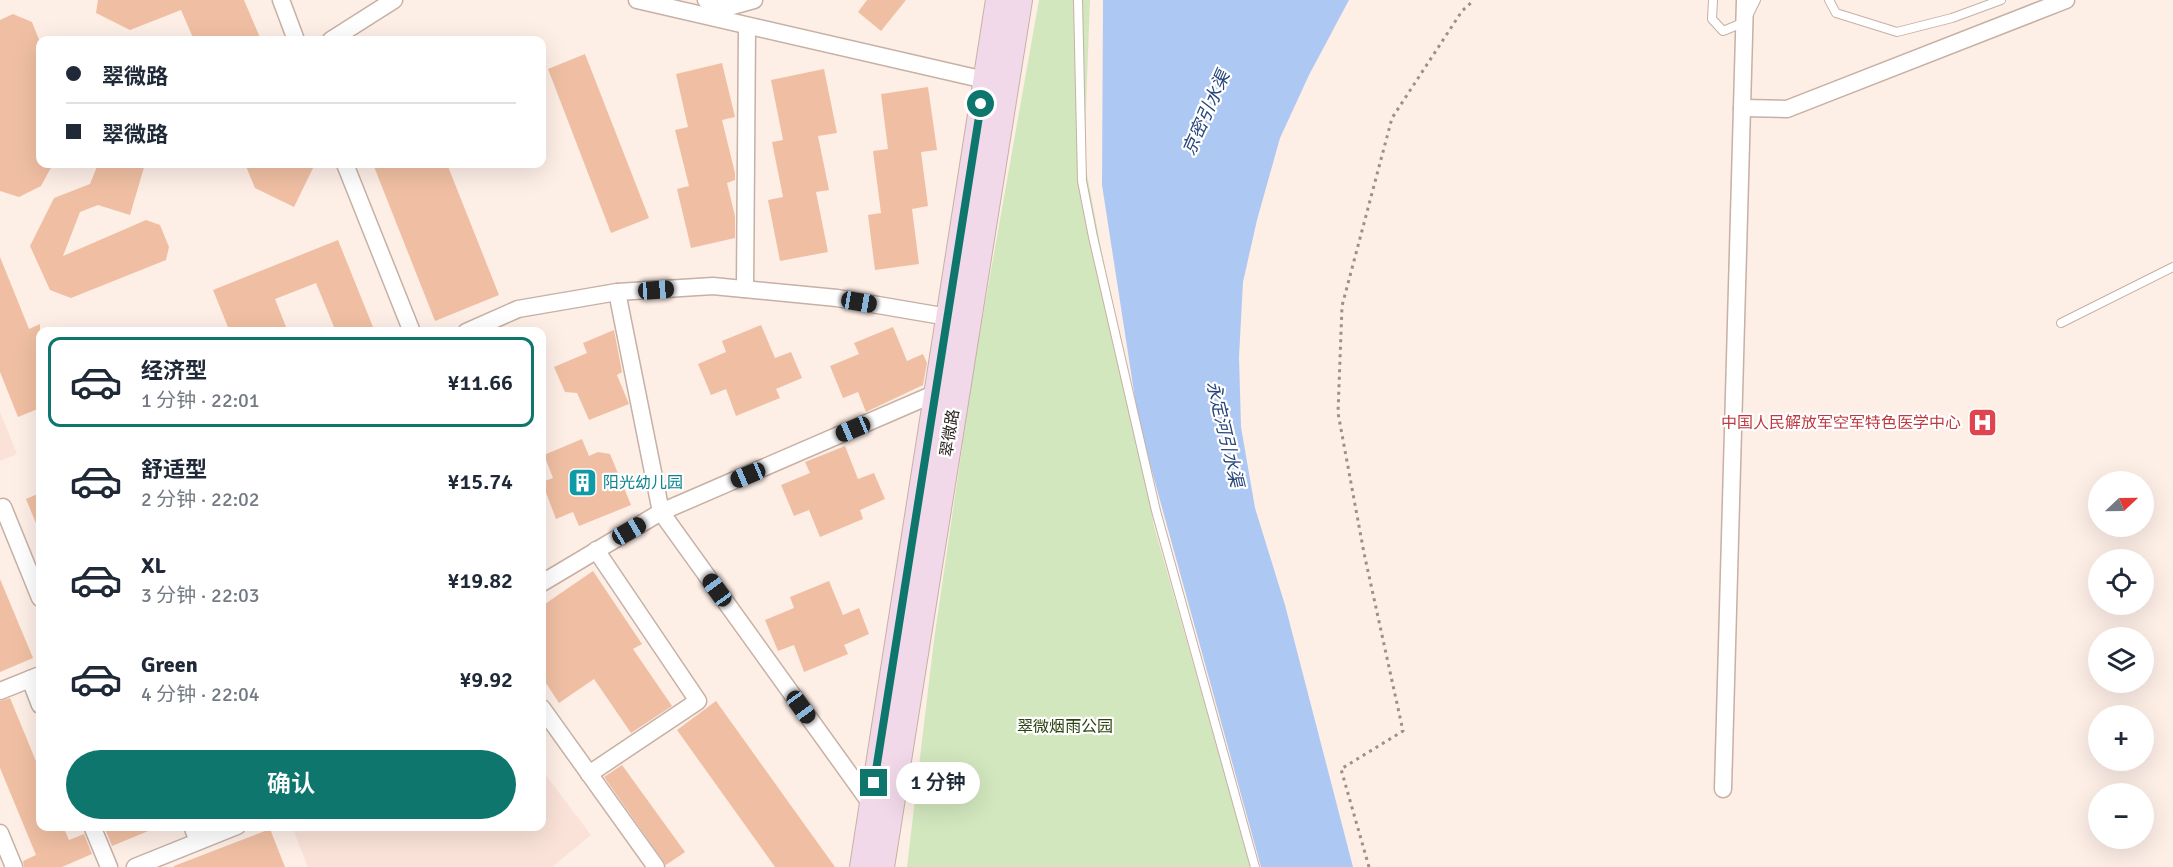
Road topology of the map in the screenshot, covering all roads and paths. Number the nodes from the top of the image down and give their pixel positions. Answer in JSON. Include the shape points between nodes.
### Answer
{"nodes":[{"id":1,"x":281,"y":0,"type":"edge"},
{"id":2,"x":394,"y":0,"type":"edge"},
{"id":3,"x":637,"y":0,"type":"edge"},
{"id":4,"x":706,"y":0,"type":"edge"},
{"id":5,"x":754,"y":0,"type":"edge"},
{"id":6,"x":998,"y":0,"type":"edge"},
{"id":7,"x":1020,"y":0,"type":"edge"},
{"id":8,"x":1078,"y":0,"type":"edge"},
{"id":9,"x":1474,"y":0,"type":"edge"},
{"id":10,"x":1713,"y":0,"type":"edge"},
{"id":11,"x":1745,"y":0,"type":"edge"},
{"id":12,"x":1756,"y":0,"type":"edge"},
{"id":13,"x":1829,"y":0,"type":"edge"},
{"id":14,"x":2001,"y":0,"type":"edge"},
{"id":15,"x":2066,"y":0,"type":"edge"},
{"id":16,"x":1745,"y":22,"type":"junction"},
{"id":17,"x":747,"y":27,"type":"junction"},
{"id":18,"x":294,"y":36,"type":"edge"},
{"id":19,"x":337,"y":36,"type":"edge"},
{"id":20,"x":985,"y":80,"type":"junction"},
{"id":21,"x":1742,"y":108,"type":"junction"},
{"id":22,"x":347,"y":168,"type":"edge"},
{"id":23,"x":2173,"y":267,"type":"edge"},
{"id":24,"x":745,"y":289,"type":"junction"},
{"id":25,"x":617,"y":292,"type":"junction"},
{"id":26,"x":948,"y":317,"type":"junction"},
{"id":27,"x":2061,"y":323,"type":"dead end"},
{"id":28,"x":410,"y":327,"type":"edge"},
{"id":29,"x":477,"y":327,"type":"edge"},
{"id":30,"x":936,"y":393,"type":"junction"},
{"id":31,"x":3,"y":507,"type":"dead end"},
{"id":32,"x":661,"y":512,"type":"junction"},
{"id":33,"x":596,"y":550,"type":"junction"},
{"id":34,"x":546,"y":581,"type":"edge"},
{"id":35,"x":36,"y":588,"type":"edge"},
{"id":36,"x":35,"y":677,"type":"edge"},
{"id":37,"x":0,"y":691,"type":"edge"},
{"id":38,"x":546,"y":714,"type":"edge"},
{"id":39,"x":589,"y":774,"type":"junction"},
{"id":40,"x":1724,"y":789,"type":"dead end"},
{"id":41,"x":871,"y":804,"type":"junction"},
{"id":42,"x":94,"y":831,"type":"edge"},
{"id":43,"x":211,"y":831,"type":"edge"},
{"id":44,"x":0,"y":833,"type":"edge"},
{"id":45,"x":195,"y":834,"type":"edge"},
{"id":46,"x":14,"y":867,"type":"edge"},
{"id":47,"x":109,"y":867,"type":"edge"},
{"id":48,"x":135,"y":867,"type":"edge"},
{"id":49,"x":656,"y":867,"type":"edge"},
{"id":50,"x":862,"y":867,"type":"edge"},
{"id":51,"x":882,"y":867,"type":"edge"},
{"id":52,"x":1255,"y":867,"type":"edge"},
{"id":53,"x":1369,"y":867,"type":"edge"}],
"edges":[{"from":1,"to":18,"type":"street"},
{"from":2,"to":19,"type":"street"},
{"from":3,"to":17,"type":"street"},
{"from":4,"to":5,"type":"street","via":[[725,8]]},
{"from":6,"to":20,"type":"main road","name":"翠微路"},
{"from":7,"to":51,"type":"main road","name":"翠微路"},
{"from":8,"to":52,"type":"lane","via":[[1082,181],[1093,237],[1156,511]]},
{"from":9,"to":53,"type":"path","via":[[1462,11],[1392,118],[1342,306],[1338,413],[1403,731],[1341,769]]},
{"from":10,"to":16,"type":"lane","via":[[1712,19],[1723,31]]},
{"from":11,"to":16,"type":"street"},
{"from":12,"to":16,"type":"lane"},
{"from":13,"to":14,"type":"lane","via":[[1836,14],[1897,32]]},
{"from":15,"to":21,"type":"street","via":[[1787,109]]},
{"from":16,"to":21,"type":"street"},
{"from":17,"to":20,"type":"street"},
{"from":17,"to":24,"type":"street"},
{"from":20,"to":26,"type":"main road","name":"翠微路"},
{"from":21,"to":40,"type":"street"},
{"from":22,"to":28,"type":"street"},
{"from":23,"to":27,"type":"lane"},
{"from":24,"to":25,"type":"street","via":[[713,286]]},
{"from":24,"to":26,"type":"street","via":[[837,298]]},
{"from":25,"to":29,"type":"street","via":[[518,309]]},
{"from":25,"to":32,"type":"street"},
{"from":26,"to":30,"type":"main road","name":"翠微路"},
{"from":30,"to":32,"type":"street"},
{"from":30,"to":41,"type":"main road","name":"翠微路"},
{"from":31,"to":35,"type":"street"},
{"from":32,"to":33,"type":"street"},
{"from":32,"to":41,"type":"street"},
{"from":33,"to":34,"type":"street"},
{"from":33,"to":39,"type":"street","via":[[698,701]]},
{"from":36,"to":37,"type":"street"},
{"from":38,"to":39,"type":"street"},
{"from":39,"to":49,"type":"street"},
{"from":41,"to":50,"type":"main road","name":"翠微路"},
{"from":42,"to":47,"type":"street"},
{"from":43,"to":45,"type":"street"},
{"from":44,"to":46,"type":"street"},
{"from":45,"to":48,"type":"street"}]}
